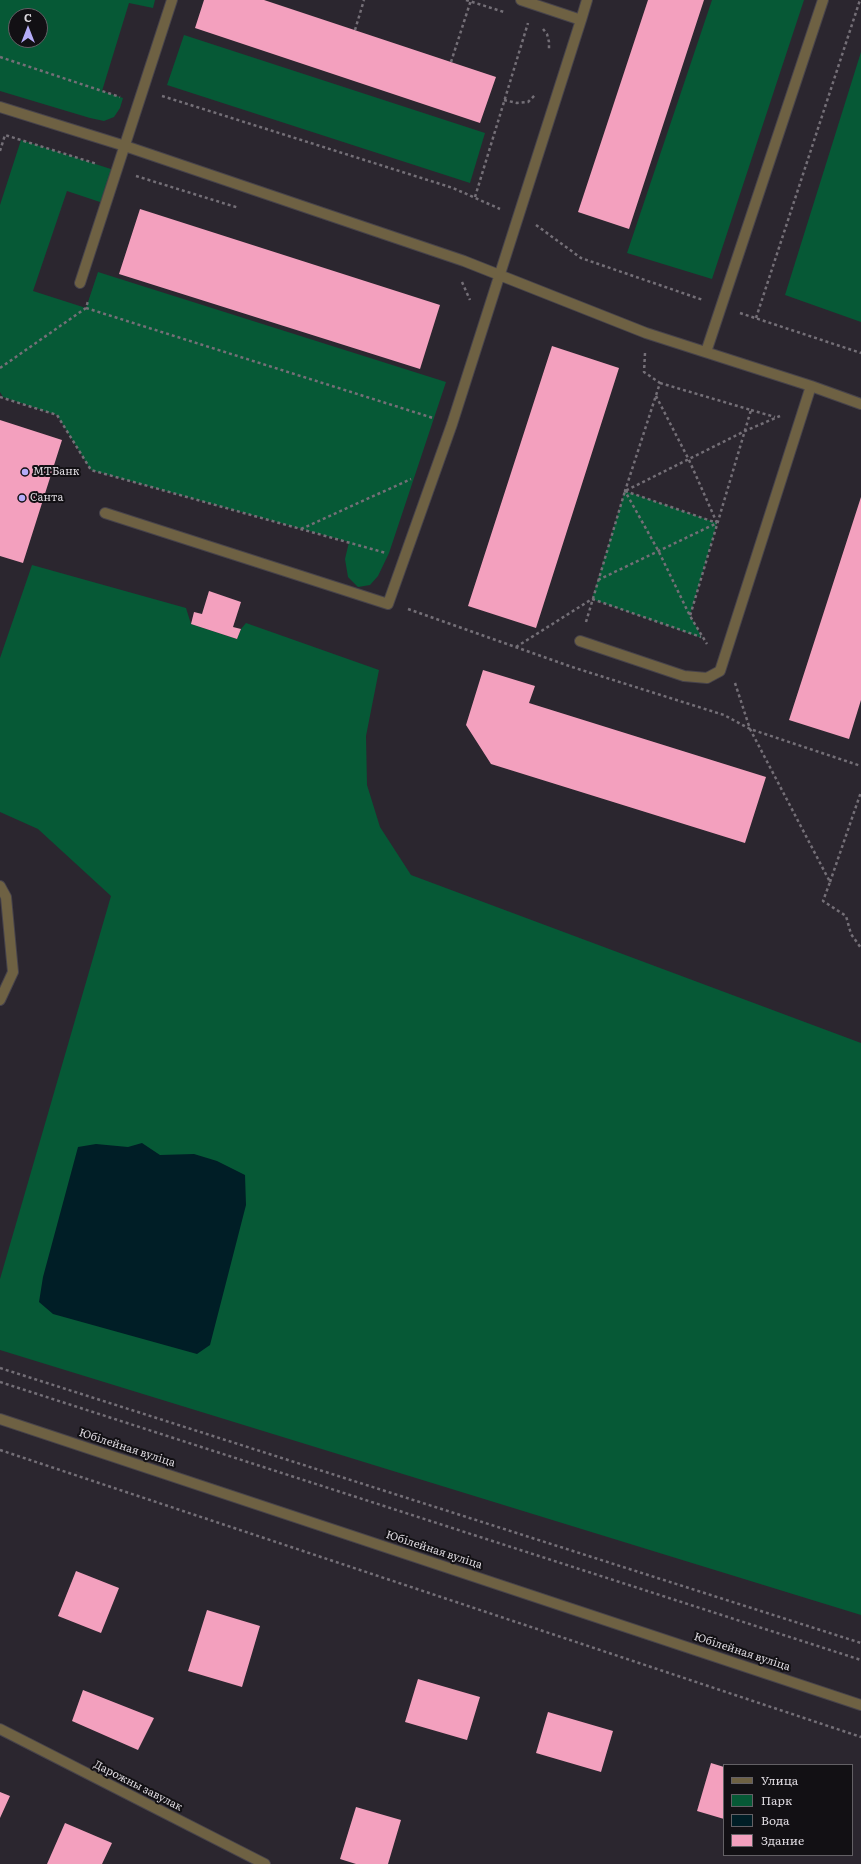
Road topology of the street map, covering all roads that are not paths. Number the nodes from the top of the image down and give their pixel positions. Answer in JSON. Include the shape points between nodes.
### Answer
{"nodes":[{"id":1,"x":172,"y":0,"type":"edge"},
{"id":2,"x":521,"y":0,"type":"edge"},
{"id":3,"x":587,"y":0,"type":"edge"},
{"id":4,"x":823,"y":0,"type":"edge"},
{"id":5,"x":581,"y":20,"type":"junction"},
{"id":6,"x":0,"y":107,"type":"edge"},
{"id":7,"x":125,"y":146,"type":"junction"},
{"id":8,"x":499,"y":274,"type":"junction"},
{"id":9,"x":80,"y":283,"type":"dead end"},
{"id":10,"x":706,"y":352,"type":"junction"},
{"id":11,"x":811,"y":386,"type":"junction"},
{"id":12,"x":861,"y":404,"type":"edge"},
{"id":13,"x":105,"y":513,"type":"dead end"},
{"id":14,"x":580,"y":641,"type":"road end"},
{"id":15,"x":0,"y":886,"type":"edge"},
{"id":16,"x":0,"y":1000,"type":"edge"},
{"id":17,"x":0,"y":1419,"type":"edge"},
{"id":18,"x":861,"y":1705,"type":"edge"},
{"id":19,"x":0,"y":1729,"type":"edge"},
{"id":20,"x":265,"y":1864,"type":"edge"}],
"edges":[{"from":1,"to":7,"type":"street"},
{"from":2,"to":5,"type":"street"},
{"from":3,"to":5,"type":"street"},
{"from":4,"to":10,"type":"street"},
{"from":5,"to":8,"type":"street"},
{"from":6,"to":7,"type":"street"},
{"from":7,"to":8,"type":"street"},
{"from":7,"to":9,"type":"street"},
{"from":8,"to":10,"type":"street","via":[[646,333]]},
{"from":8,"to":13,"type":"street","via":[[452,424],[388,604]]},
{"from":10,"to":11,"type":"street"},
{"from":11,"to":12,"type":"street"},
{"from":11,"to":14,"type":"street","via":[[720,671],[707,678],[684,676]]},
{"from":15,"to":16,"type":"street","via":[[6,897],[13,972]]},
{"from":17,"to":18,"type":"street","name":"Юбілейная вуліца"},
{"from":19,"to":20,"type":"street","name":"Дарожны завулак"}]}
